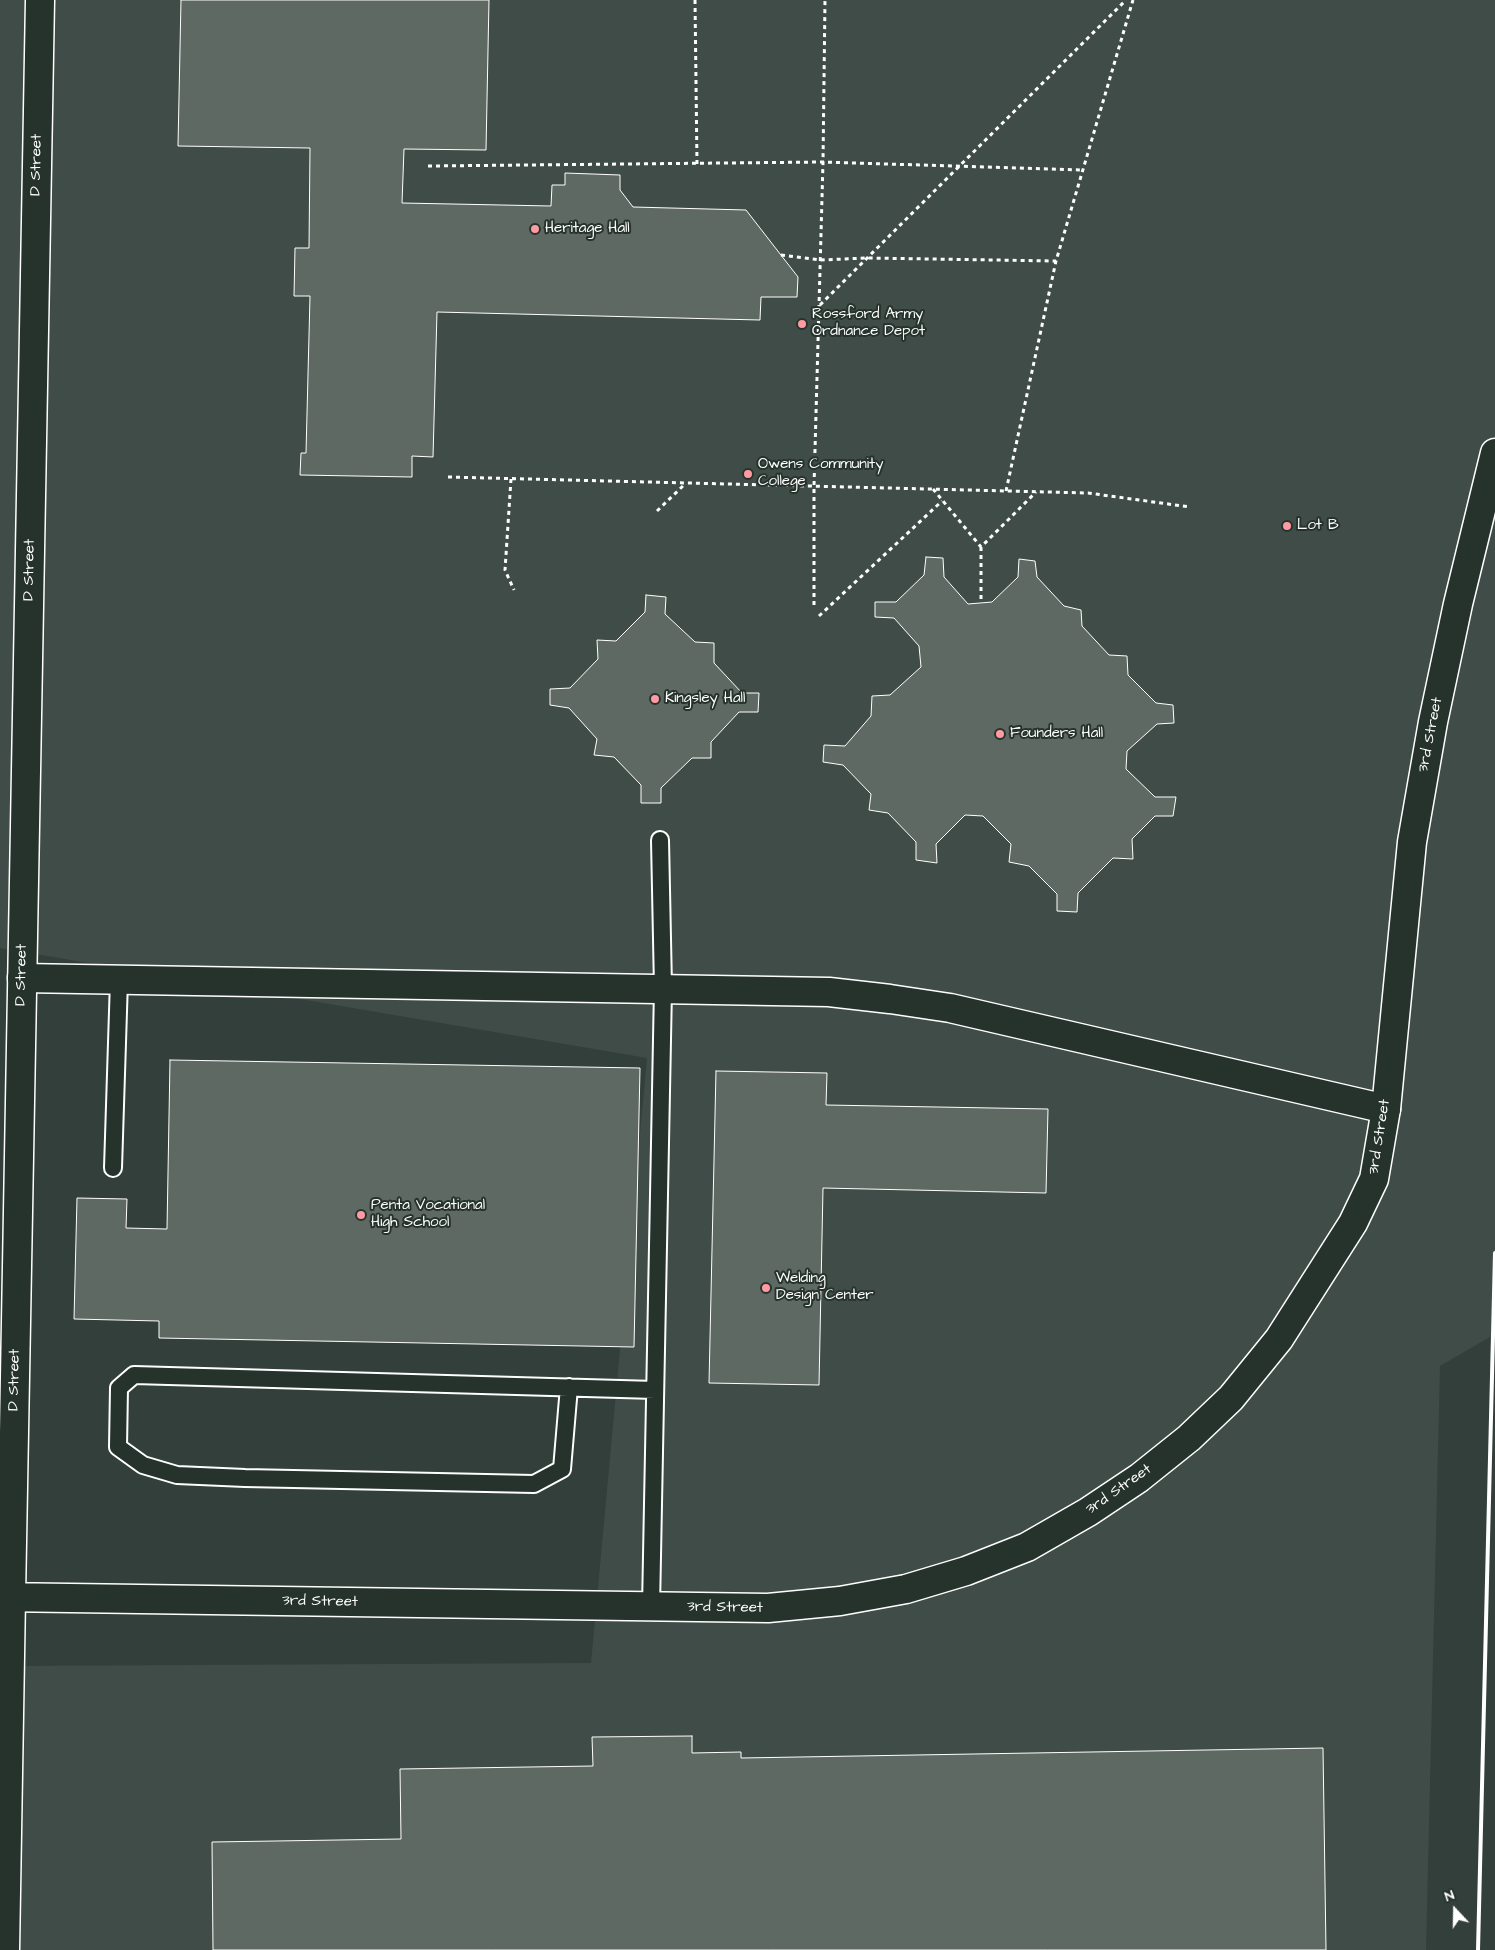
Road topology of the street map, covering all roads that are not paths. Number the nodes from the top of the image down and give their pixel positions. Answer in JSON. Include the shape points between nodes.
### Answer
{"nodes":[{"id":1,"x":40,"y":0,"type":"edge"},
{"id":2,"x":1495,"y":453,"type":"edge"},
{"id":3,"x":660,"y":840,"type":"dead end"},
{"id":4,"x":22,"y":978,"type":"junction"},
{"id":5,"x":119,"y":980,"type":"junction"},
{"id":6,"x":663,"y":988,"type":"junction"},
{"id":7,"x":1386,"y":1109,"type":"junction"},
{"id":8,"x":113,"y":1168,"type":"dead end"},
{"id":9,"x":569,"y":1387,"type":"junction"},
{"id":10,"x":656,"y":1390,"type":"junction"},
{"id":11,"x":5,"y":1597,"type":"edge"},
{"id":12,"x":651,"y":1607,"type":"junction"},
{"id":13,"x":5,"y":1950,"type":"edge"}],
"edges":[{"from":1,"to":4,"type":"street","name":"D Street"},
{"from":2,"to":7,"type":"street","name":"3rd Street","via":[[1432,722],[1412,842]]},
{"from":3,"to":6,"type":"lane"},
{"from":4,"to":5,"type":"street"},
{"from":4,"to":11,"type":"street","name":"D Street"},
{"from":5,"to":6,"type":"street"},
{"from":5,"to":8,"type":"lane"},
{"from":6,"to":7,"type":"street","via":[[828,992],[950,1008]]},
{"from":6,"to":10,"type":"lane"},
{"from":7,"to":12,"type":"street","name":"3rd Street","via":[[1374,1179],[1353,1223],[1279,1339],[1231,1398],[1189,1438],[1110,1498],[1027,1547],[966,1571],[906,1589],[840,1601],[768,1608]]},
{"from":9,"to":9,"type":"lane","via":[[134,1375],[119,1388],[118,1447],[143,1465],[177,1475],[534,1484],[562,1469]]},
{"from":9,"to":10,"type":"lane"},
{"from":10,"to":12,"type":"lane"},
{"from":11,"to":12,"type":"street","name":"3rd Street"},
{"from":11,"to":13,"type":"street","name":"D Street"}]}
